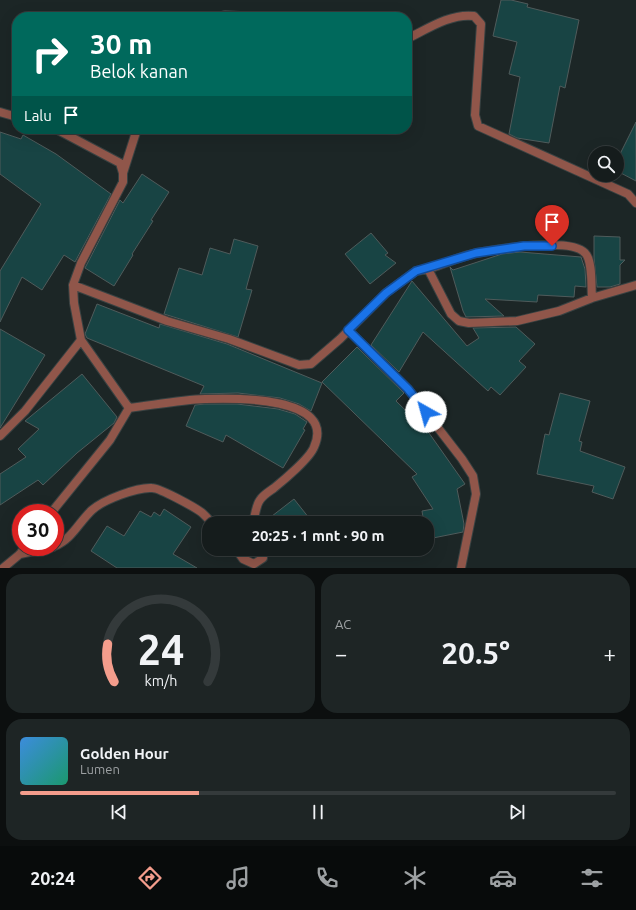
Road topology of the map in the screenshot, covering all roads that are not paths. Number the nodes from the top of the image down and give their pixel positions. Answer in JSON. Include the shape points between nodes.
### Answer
{"nodes":[{"id":1,"x":412,"y":36,"type":"edge"},
{"id":2,"x":0,"y":112,"type":"edge"},
{"id":3,"x":12,"y":116,"type":"edge"},
{"id":4,"x":65,"y":134,"type":"edge"},
{"id":5,"x":135,"y":134,"type":"edge"},
{"id":6,"x":123,"y":173,"type":"junction"},
{"id":7,"x":636,"y":203,"type":"edge"},
{"id":8,"x":428,"y":269,"type":"junction"},
{"id":9,"x":73,"y":285,"type":"junction"},
{"id":10,"x":636,"y":285,"type":"edge"},
{"id":11,"x":592,"y":298,"type":"junction"},
{"id":12,"x":348,"y":330,"type":"junction"},
{"id":13,"x":81,"y":340,"type":"junction"},
{"id":14,"x":129,"y":408,"type":"junction"},
{"id":15,"x":0,"y":436,"type":"edge"},
{"id":16,"x":58,"y":504,"type":"edge"},
{"id":17,"x":204,"y":516,"type":"edge"},
{"id":18,"x":255,"y":516,"type":"edge"},
{"id":19,"x":64,"y":541,"type":"edge"},
{"id":20,"x":16,"y":556,"type":"edge"},
{"id":21,"x":241,"y":556,"type":"edge"},
{"id":22,"x":263,"y":556,"type":"edge"},
{"id":23,"x":3,"y":568,"type":"edge"},
{"id":24,"x":461,"y":568,"type":"edge"}],
"edges":[{"from":1,"to":7,"type":"street","via":[[463,15],[474,16],[481,24],[475,115],[478,126],[628,194]]},
{"from":2,"to":3,"type":"street"},
{"from":4,"to":6,"type":"street","via":[[120,163]]},
{"from":5,"to":6,"type":"street"},
{"from":6,"to":9,"type":"street","via":[[123,182],[81,263]]},
{"from":8,"to":11,"type":"street","via":[[451,314],[458,321],[469,323],[517,321],[559,311]]},
{"from":8,"to":11,"type":"street","via":[[476,253],[524,246],[566,245],[578,248],[586,254],[590,264]]},
{"from":8,"to":12,"type":"street","via":[[416,271],[386,293]]},
{"from":9,"to":12,"type":"street","via":[[167,321],[229,339],[299,365],[311,364]]},
{"from":9,"to":13,"type":"street"},
{"from":10,"to":11,"type":"street"},
{"from":12,"to":24,"type":"street","via":[[408,389],[473,476],[476,494]]},
{"from":13,"to":14,"type":"street"},
{"from":13,"to":15,"type":"street","via":[[24,411]]},
{"from":14,"to":16,"type":"street","via":[[110,440]]},
{"from":14,"to":18,"type":"street","via":[[204,399],[240,399],[293,407],[308,414],[315,422],[319,433],[314,448],[283,481],[260,500]]},
{"from":17,"to":19,"type":"street","via":[[172,496],[152,488],[128,492],[110,498],[92,509]]},
{"from":20,"to":23,"type":"street"},
{"from":21,"to":22,"type":"street","via":[[254,564]]}]}
